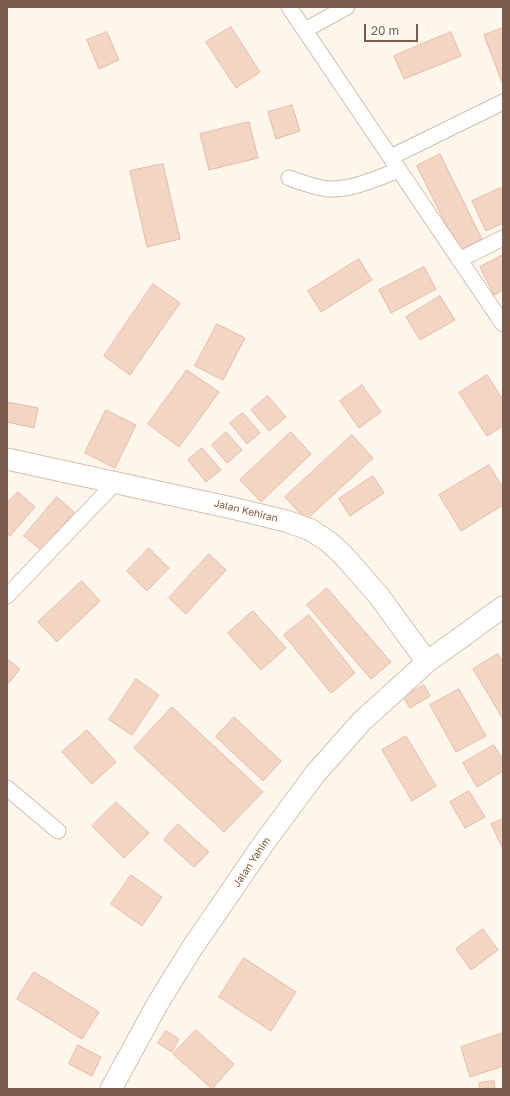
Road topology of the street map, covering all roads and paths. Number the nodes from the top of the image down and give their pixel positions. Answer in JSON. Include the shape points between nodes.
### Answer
{"nodes":[{"id":1,"x":289,"y":7,"type":"edge"},
{"id":2,"x":347,"y":7,"type":"edge"},
{"id":3,"x":305,"y":30,"type":"junction"},
{"id":4,"x":503,"y":102,"type":"edge"},
{"id":5,"x":391,"y":156,"type":"junction"},
{"id":6,"x":399,"y":170,"type":"junction"},
{"id":7,"x":289,"y":178,"type":"dead end"},
{"id":8,"x":503,"y":238,"type":"edge"},
{"id":9,"x":459,"y":260,"type":"junction"},
{"id":10,"x":503,"y":324,"type":"edge"},
{"id":11,"x":7,"y":459,"type":"edge"},
{"id":12,"x":114,"y":483,"type":"junction"},
{"id":13,"x":7,"y":596,"type":"edge"},
{"id":14,"x":503,"y":607,"type":"edge"},
{"id":15,"x":427,"y":662,"type":"junction"},
{"id":16,"x":7,"y":788,"type":"edge"},
{"id":17,"x":58,"y":831,"type":"dead end"},
{"id":18,"x":111,"y":1089,"type":"edge"}],
"edges":[{"from":1,"to":3,"type":"street"},
{"from":2,"to":3,"type":"street"},
{"from":3,"to":5,"type":"street"},
{"from":4,"to":5,"type":"street"},
{"from":5,"to":6,"type":"street"},
{"from":6,"to":7,"type":"street","via":[[342,188],[326,189]]},
{"from":6,"to":9,"type":"street"},
{"from":8,"to":9,"type":"street"},
{"from":9,"to":10,"type":"street"},
{"from":11,"to":12,"type":"street","name":"Jalan Kehiran"},
{"from":12,"to":13,"type":"street"},
{"from":12,"to":15,"type":"street","name":"Jalan Kehiran","via":[[232,508],[311,530],[344,556],[374,590]]},
{"from":14,"to":15,"type":"street","name":"Jalan Yahim"},
{"from":15,"to":18,"type":"street","name":"Jalan Yahim","via":[[362,721],[315,774],[264,842],[192,948],[158,1003]]},
{"from":16,"to":17,"type":"street"}]}
